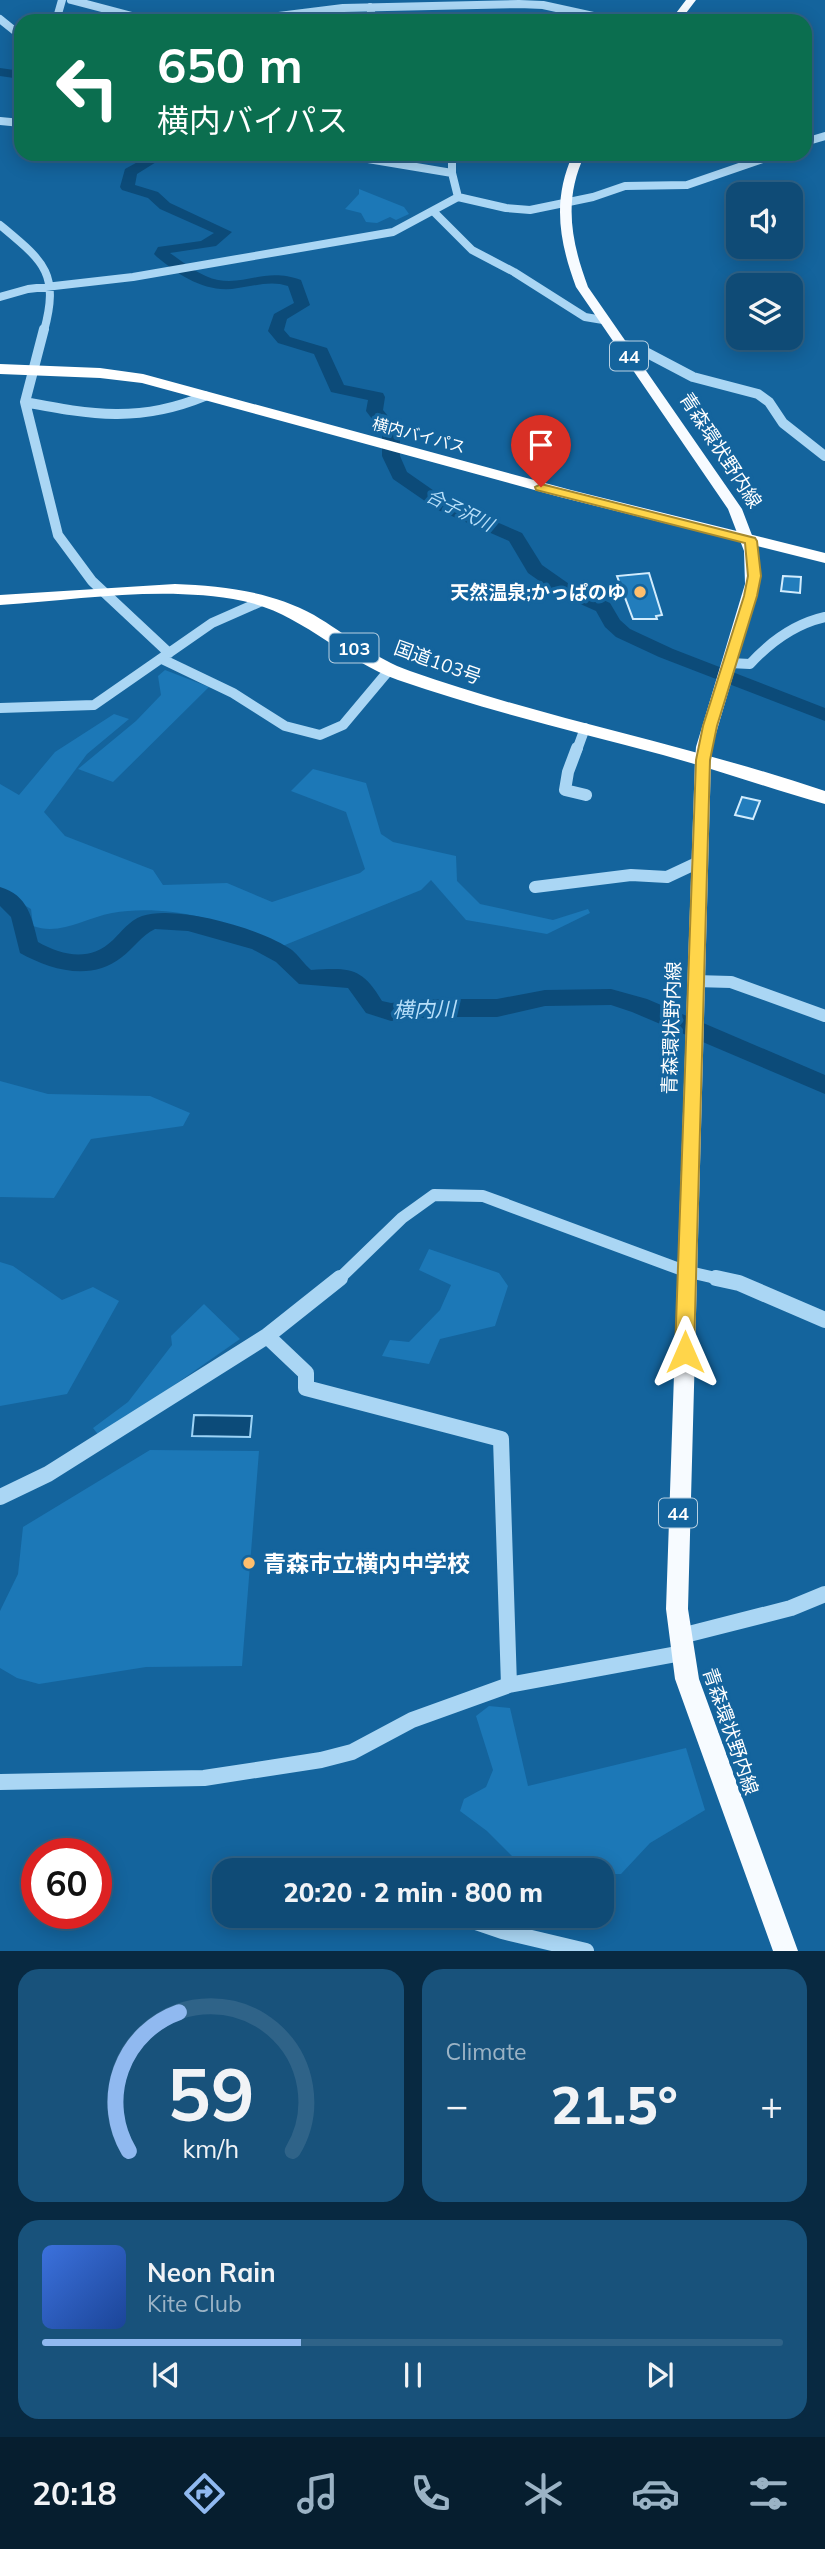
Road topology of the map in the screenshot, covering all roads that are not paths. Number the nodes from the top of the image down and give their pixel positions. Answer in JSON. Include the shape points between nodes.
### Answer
{"nodes":[{"id":1,"x":71,"y":0,"type":"edge"},
{"id":2,"x":691,"y":0,"type":"edge"},
{"id":3,"x":370,"y":7,"type":"junction"},
{"id":4,"x":124,"y":14,"type":"edge"},
{"id":5,"x":304,"y":14,"type":"edge"},
{"id":6,"x":372,"y":14,"type":"edge"},
{"id":7,"x":581,"y":14,"type":"edge"},
{"id":8,"x":680,"y":14,"type":"edge"},
{"id":9,"x":0,"y":19,"type":"edge"},
{"id":10,"x":14,"y":30,"type":"edge"},
{"id":11,"x":380,"y":161,"type":"edge"},
{"id":12,"x":452,"y":161,"type":"edge"},
{"id":13,"x":576,"y":161,"type":"edge"},
{"id":14,"x":757,"y":161,"type":"edge"},
{"id":15,"x":452,"y":173,"type":"junction"},
{"id":16,"x":458,"y":197,"type":"junction"},
{"id":17,"x":564,"y":203,"type":"junction"},
{"id":18,"x":434,"y":212,"type":"junction"},
{"id":19,"x":0,"y":225,"type":"edge"},
{"id":20,"x":190,"y":266,"type":"joint"},
{"id":21,"x":51,"y":286,"type":"junction"},
{"id":22,"x":0,"y":297,"type":"edge"},
{"id":23,"x":603,"y":320,"type":"junction"},
{"id":24,"x":621,"y":345,"type":"junction"},
{"id":25,"x":0,"y":369,"type":"edge"},
{"id":26,"x":35,"y":371,"type":"junction"},
{"id":27,"x":205,"y":396,"type":"junction"},
{"id":28,"x":25,"y":402,"type":"junction"},
{"id":29,"x":825,"y":456,"type":"edge"},
{"id":30,"x":751,"y":541,"type":"junction"},
{"id":31,"x":825,"y":558,"type":"edge"},
{"id":32,"x":106,"y":593,"type":"junction"},
{"id":33,"x":0,"y":600,"type":"edge"},
{"id":34,"x":262,"y":601,"type":"junction"},
{"id":35,"x":825,"y":617,"type":"edge"},
{"id":36,"x":165,"y":656,"type":"junction"},
{"id":37,"x":390,"y":669,"type":"junction"},
{"id":38,"x":727,"y":670,"type":"junction"},
{"id":39,"x":0,"y":708,"type":"edge"},
{"id":40,"x":585,"y":728,"type":"junction"},
{"id":41,"x":703,"y":760,"type":"junction"},
{"id":42,"x":586,"y":795,"type":"dead end"},
{"id":43,"x":825,"y":798,"type":"edge"},
{"id":44,"x":699,"y":862,"type":"junction"},
{"id":45,"x":535,"y":887,"type":"dead end"},
{"id":46,"x":695,"y":989,"type":"junction"},
{"id":47,"x":825,"y":1016,"type":"edge"},
{"id":48,"x":685,"y":1271,"type":"junction"},
{"id":49,"x":825,"y":1320,"type":"edge"},
{"id":50,"x":267,"y":1336,"type":"junction"},
{"id":51,"x":0,"y":1497,"type":"edge"},
{"id":52,"x":825,"y":1594,"type":"edge"},
{"id":53,"x":682,"y":1644,"type":"junction"},
{"id":54,"x":509,"y":1685,"type":"junction"},
{"id":55,"x":0,"y":1782,"type":"edge"},
{"id":56,"x":493,"y":1928,"type":"edge"},
{"id":57,"x":586,"y":1951,"type":"edge"},
{"id":58,"x":786,"y":1951,"type":"edge"}],
"edges":[{"from":1,"to":4,"type":"street"},
{"from":2,"to":8,"type":"main road"},
{"from":3,"to":5,"type":"street"},
{"from":3,"to":6,"type":"street"},
{"from":3,"to":7,"type":"street","via":[[530,4]]},
{"from":9,"to":10,"type":"street"},
{"from":11,"to":15,"type":"street"},
{"from":12,"to":15,"type":"street"},
{"from":13,"to":17,"type":"main road","name":"青森環状野内線","number":"44"},
{"from":14,"to":17,"type":"street","via":[[687,185],[625,186]]},
{"from":15,"to":16,"type":"street"},
{"from":16,"to":17,"type":"street","via":[[519,210]]},
{"from":16,"to":18,"type":"street"},
{"from":17,"to":23,"type":"main road","name":"青森環状野内線","number":"44","via":[[568,250],[582,287]]},
{"from":18,"to":20,"type":"street","via":[[393,232]]},
{"from":18,"to":23,"type":"street","via":[[472,250],[585,317]]},
{"from":19,"to":21,"type":"street","via":[[36,255]]},
{"from":20,"to":21,"type":"street"},
{"from":21,"to":22,"type":"street"},
{"from":21,"to":26,"type":"street"},
{"from":23,"to":24,"type":"main road","name":"青森環状野内線","number":"44"},
{"from":24,"to":29,"type":"street","via":[[636,347],[693,377],[758,394],[783,423]]},
{"from":24,"to":30,"type":"main road","name":"青森環状野内線","number":"44","via":[[735,509]]},
{"from":25,"to":26,"type":"highway","name":"横内バイパス"},
{"from":26,"to":27,"type":"highway","name":"横内バイパス","via":[[100,373]]},
{"from":26,"to":28,"type":"street"},
{"from":27,"to":28,"type":"street","via":[[159,413],[134,416],[89,415]]},
{"from":27,"to":30,"type":"highway","name":"横内バイパス"},
{"from":28,"to":32,"type":"street","via":[[58,535],[64,549]]},
{"from":30,"to":31,"type":"highway","name":"横内バイパス"},
{"from":30,"to":38,"type":"main road","name":"青森環状野内線","number":"44","via":[[754,576]]},
{"from":32,"to":33,"type":"highway","name":"国道103号","number":"103"},
{"from":32,"to":34,"type":"highway","name":"国道103号","number":"103","via":[[188,590]]},
{"from":32,"to":36,"type":"street"},
{"from":34,"to":36,"type":"street","via":[[212,623]]},
{"from":34,"to":37,"type":"highway","name":"国道103号","number":"103","via":[[306,618]]},
{"from":35,"to":38,"type":"street","via":[[776,639],[750,664]]},
{"from":36,"to":37,"type":"street","via":[[285,726],[320,735],[343,725]]},
{"from":36,"to":39,"type":"street","via":[[94,705]]},
{"from":37,"to":40,"type":"highway","name":"国道103号","number":"103","via":[[482,701]]},
{"from":38,"to":41,"type":"main road","name":"青森環状野内線","number":"44"},
{"from":40,"to":41,"type":"highway","name":"国道103号","number":"103"},
{"from":40,"to":42,"type":"street","via":[[565,790]]},
{"from":41,"to":43,"type":"highway","number":"103"},
{"from":41,"to":44,"type":"main road","name":"青森環状野内線","number":"44"},
{"from":44,"to":45,"type":"street","via":[[667,877],[631,875]]},
{"from":44,"to":46,"type":"main road","name":"青森環状野内線","number":"44"},
{"from":46,"to":47,"type":"street","via":[[731,982]]},
{"from":46,"to":48,"type":"main road","name":"青森環状野内線","number":"44"},
{"from":48,"to":49,"type":"street","via":[[739,1283]]},
{"from":48,"to":50,"type":"street","via":[[483,1196],[434,1195],[402,1217],[334,1284]]},
{"from":48,"to":53,"type":"main road","name":"青森環状野内線","number":"44","via":[[677,1545]]},
{"from":50,"to":51,"type":"street","via":[[48,1474]]},
{"from":50,"to":54,"type":"street","via":[[306,1373],[306,1388],[501,1439]]},
{"from":52,"to":53,"type":"street"},
{"from":53,"to":54,"type":"street"},
{"from":53,"to":58,"type":"main road","name":"青森環状野内線","number":"44","via":[[687,1679]]},
{"from":54,"to":55,"type":"street","via":[[412,1720],[352,1752],[321,1760],[204,1778]]},
{"from":56,"to":57,"type":"street"}]}
